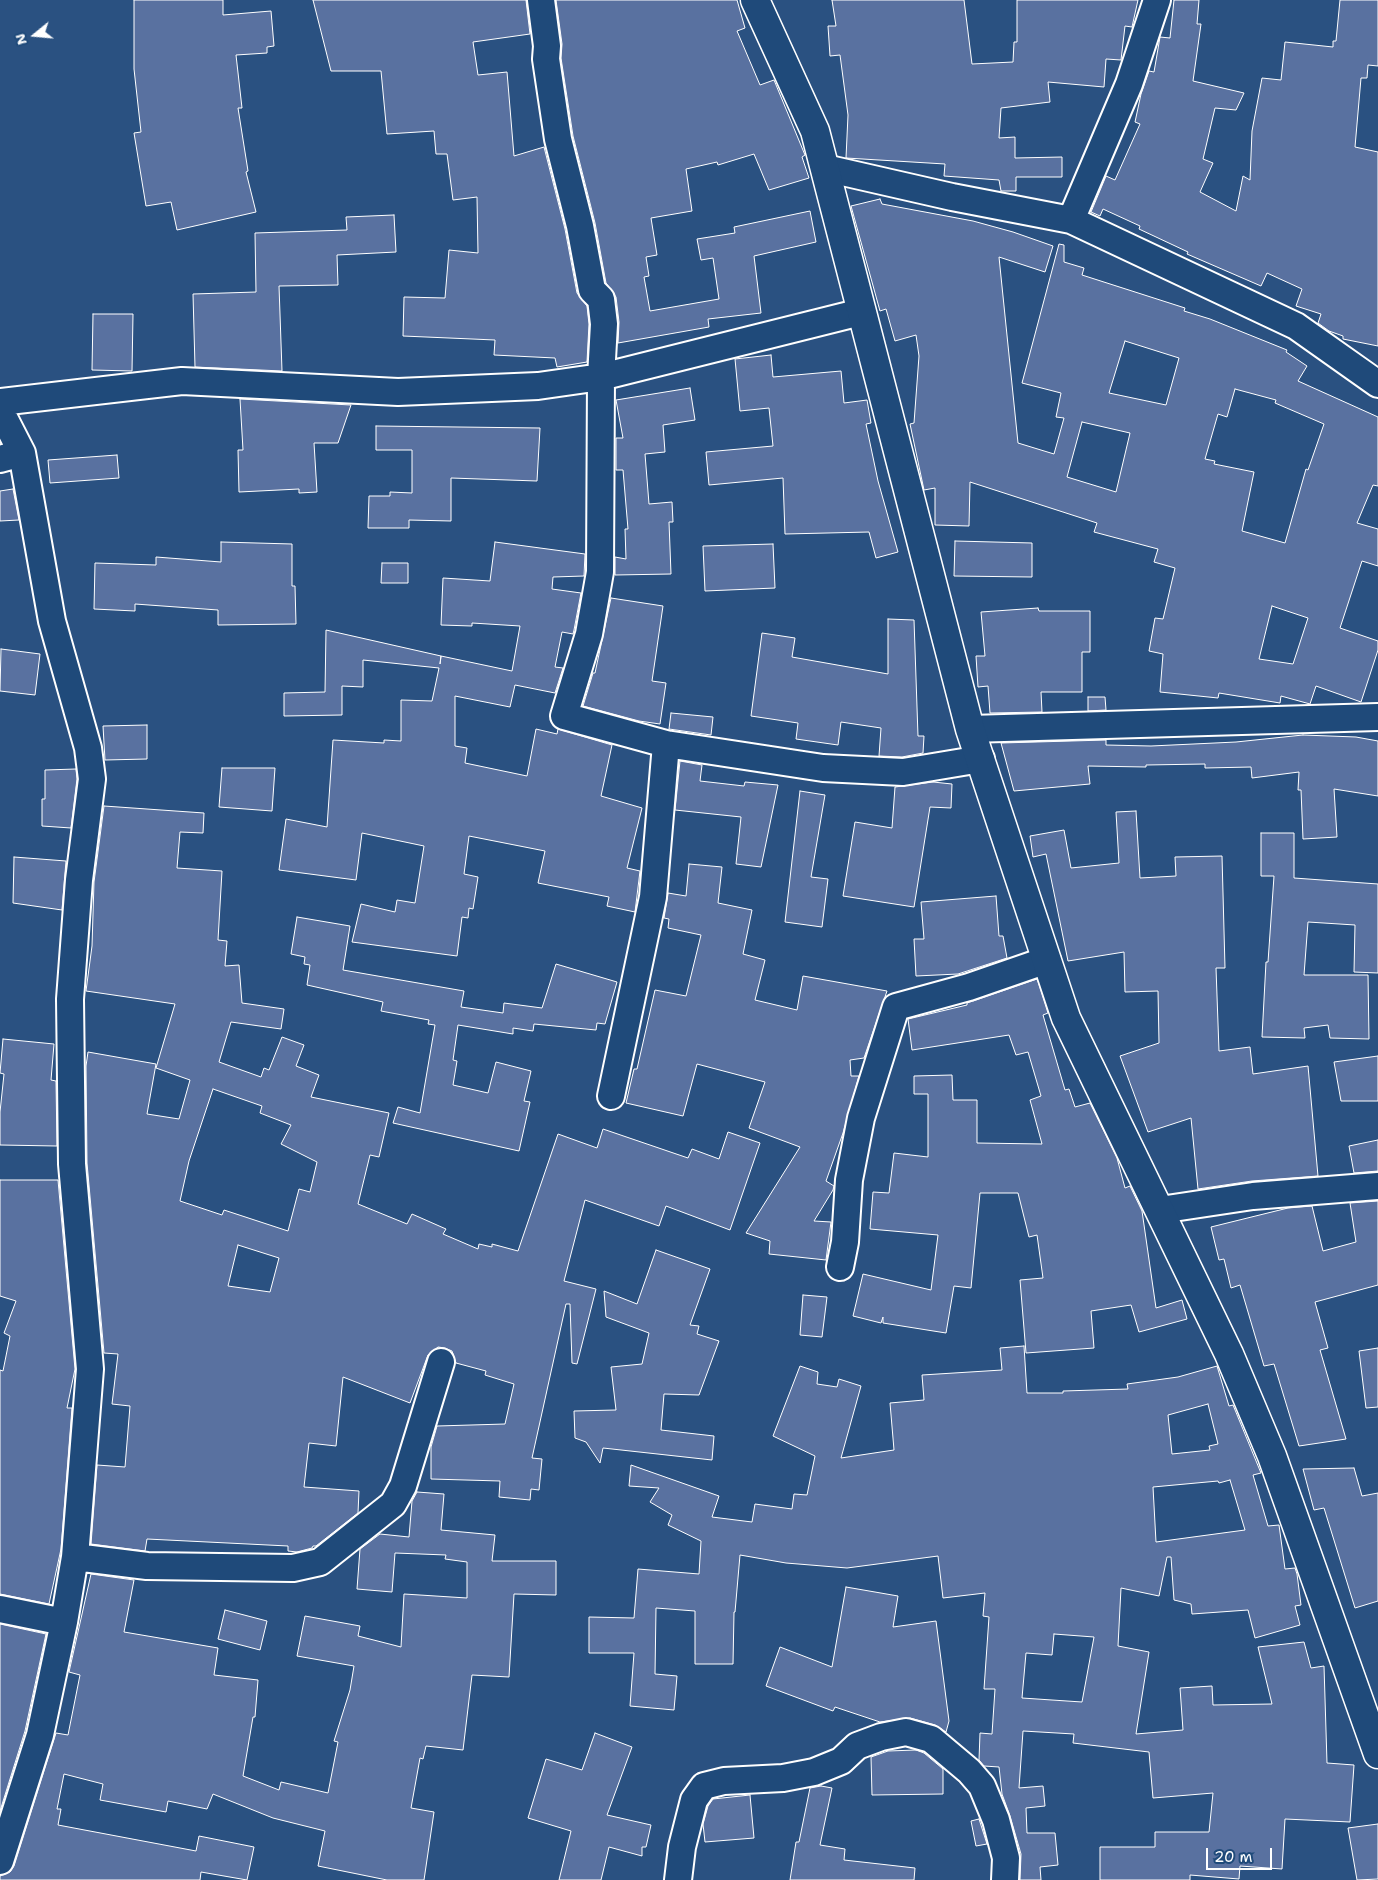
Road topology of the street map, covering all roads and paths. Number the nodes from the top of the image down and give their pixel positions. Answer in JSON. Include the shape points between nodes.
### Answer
{"nodes":[{"id":1,"x":542,"y":0,"type":"edge"},
{"id":2,"x":754,"y":0,"type":"edge"},
{"id":3,"x":1157,"y":0,"type":"edge"},
{"id":4,"x":825,"y":168,"type":"junction"},
{"id":5,"x":1071,"y":220,"type":"junction"},
{"id":6,"x":861,"y":312,"type":"junction"},
{"id":7,"x":601,"y":378,"type":"junction"},
{"id":8,"x":1378,"y":384,"type":"edge"},
{"id":9,"x":0,"y":402,"type":"edge"},
{"id":10,"x":0,"y":410,"type":"edge"},
{"id":11,"x":11,"y":456,"type":"edge"},
{"id":12,"x":1378,"y":717,"type":"edge"},
{"id":13,"x":970,"y":729,"type":"junction"},
{"id":14,"x":666,"y":744,"type":"junction"},
{"id":15,"x":981,"y":759,"type":"junction"},
{"id":16,"x":1047,"y":960,"type":"junction"},
{"id":17,"x":611,"y":1096,"type":"dead end"},
{"id":18,"x":1378,"y":1186,"type":"edge"},
{"id":19,"x":1160,"y":1210,"type":"junction"},
{"id":20,"x":840,"y":1267,"type":"dead end"},
{"id":21,"x":441,"y":1362,"type":"dead end"},
{"id":22,"x":75,"y":1557,"type":"junction"},
{"id":23,"x":0,"y":1608,"type":"edge"},
{"id":24,"x":64,"y":1622,"type":"junction"},
{"id":25,"x":1378,"y":1754,"type":"edge"},
{"id":26,"x":0,"y":1861,"type":"edge"},
{"id":27,"x":678,"y":1880,"type":"edge"},
{"id":28,"x":1005,"y":1880,"type":"edge"}],
"edges":[{"from":1,"to":7,"type":"street","via":[[546,60],[558,139],[592,290],[600,299],[604,324]]},
{"from":2,"to":4,"type":"main road","via":[[815,131]]},
{"from":3,"to":5,"type":"street","via":[[1129,84]]},
{"from":4,"to":5,"type":"street"},
{"from":4,"to":6,"type":"main road"},
{"from":5,"to":8,"type":"street","via":[[1296,326]]},
{"from":6,"to":7,"type":"street"},
{"from":6,"to":13,"type":"main road"},
{"from":7,"to":9,"type":"street","via":[[538,386],[398,392],[182,381]]},
{"from":7,"to":14,"type":"street","via":[[600,572],[589,634],[564,716]]},
{"from":10,"to":11,"type":"street"},
{"from":11,"to":22,"type":"street","via":[[88,748],[92,779],[79,880],[70,999],[72,1164],[90,1369]]},
{"from":12,"to":13,"type":"street"},
{"from":13,"to":15,"type":"main road"},
{"from":14,"to":15,"type":"street","via":[[823,768],[903,772]]},
{"from":14,"to":17,"type":"street","via":[[653,897]]},
{"from":15,"to":16,"type":"main road"},
{"from":16,"to":19,"type":"main road","via":[[1066,1018]]},
{"from":16,"to":20,"type":"street","via":[[969,987],[896,1007],[861,1118]]},
{"from":18,"to":19,"type":"street","via":[[1252,1196]]},
{"from":19,"to":25,"type":"main road","via":[[1229,1354],[1272,1456]]},
{"from":21,"to":22,"type":"street","via":[[403,1486],[393,1504],[320,1562],[293,1568],[147,1566]]},
{"from":22,"to":24,"type":"street"},
{"from":23,"to":24,"type":"street"},
{"from":24,"to":26,"type":"street","via":[[40,1735]]},
{"from":27,"to":28,"type":"street","via":[[682,1847],[694,1800],[704,1786],[814,1772],[841,1761],[857,1746],[881,1736],[906,1732],[931,1739],[982,1786],[996,1820],[1006,1858]]}]}
